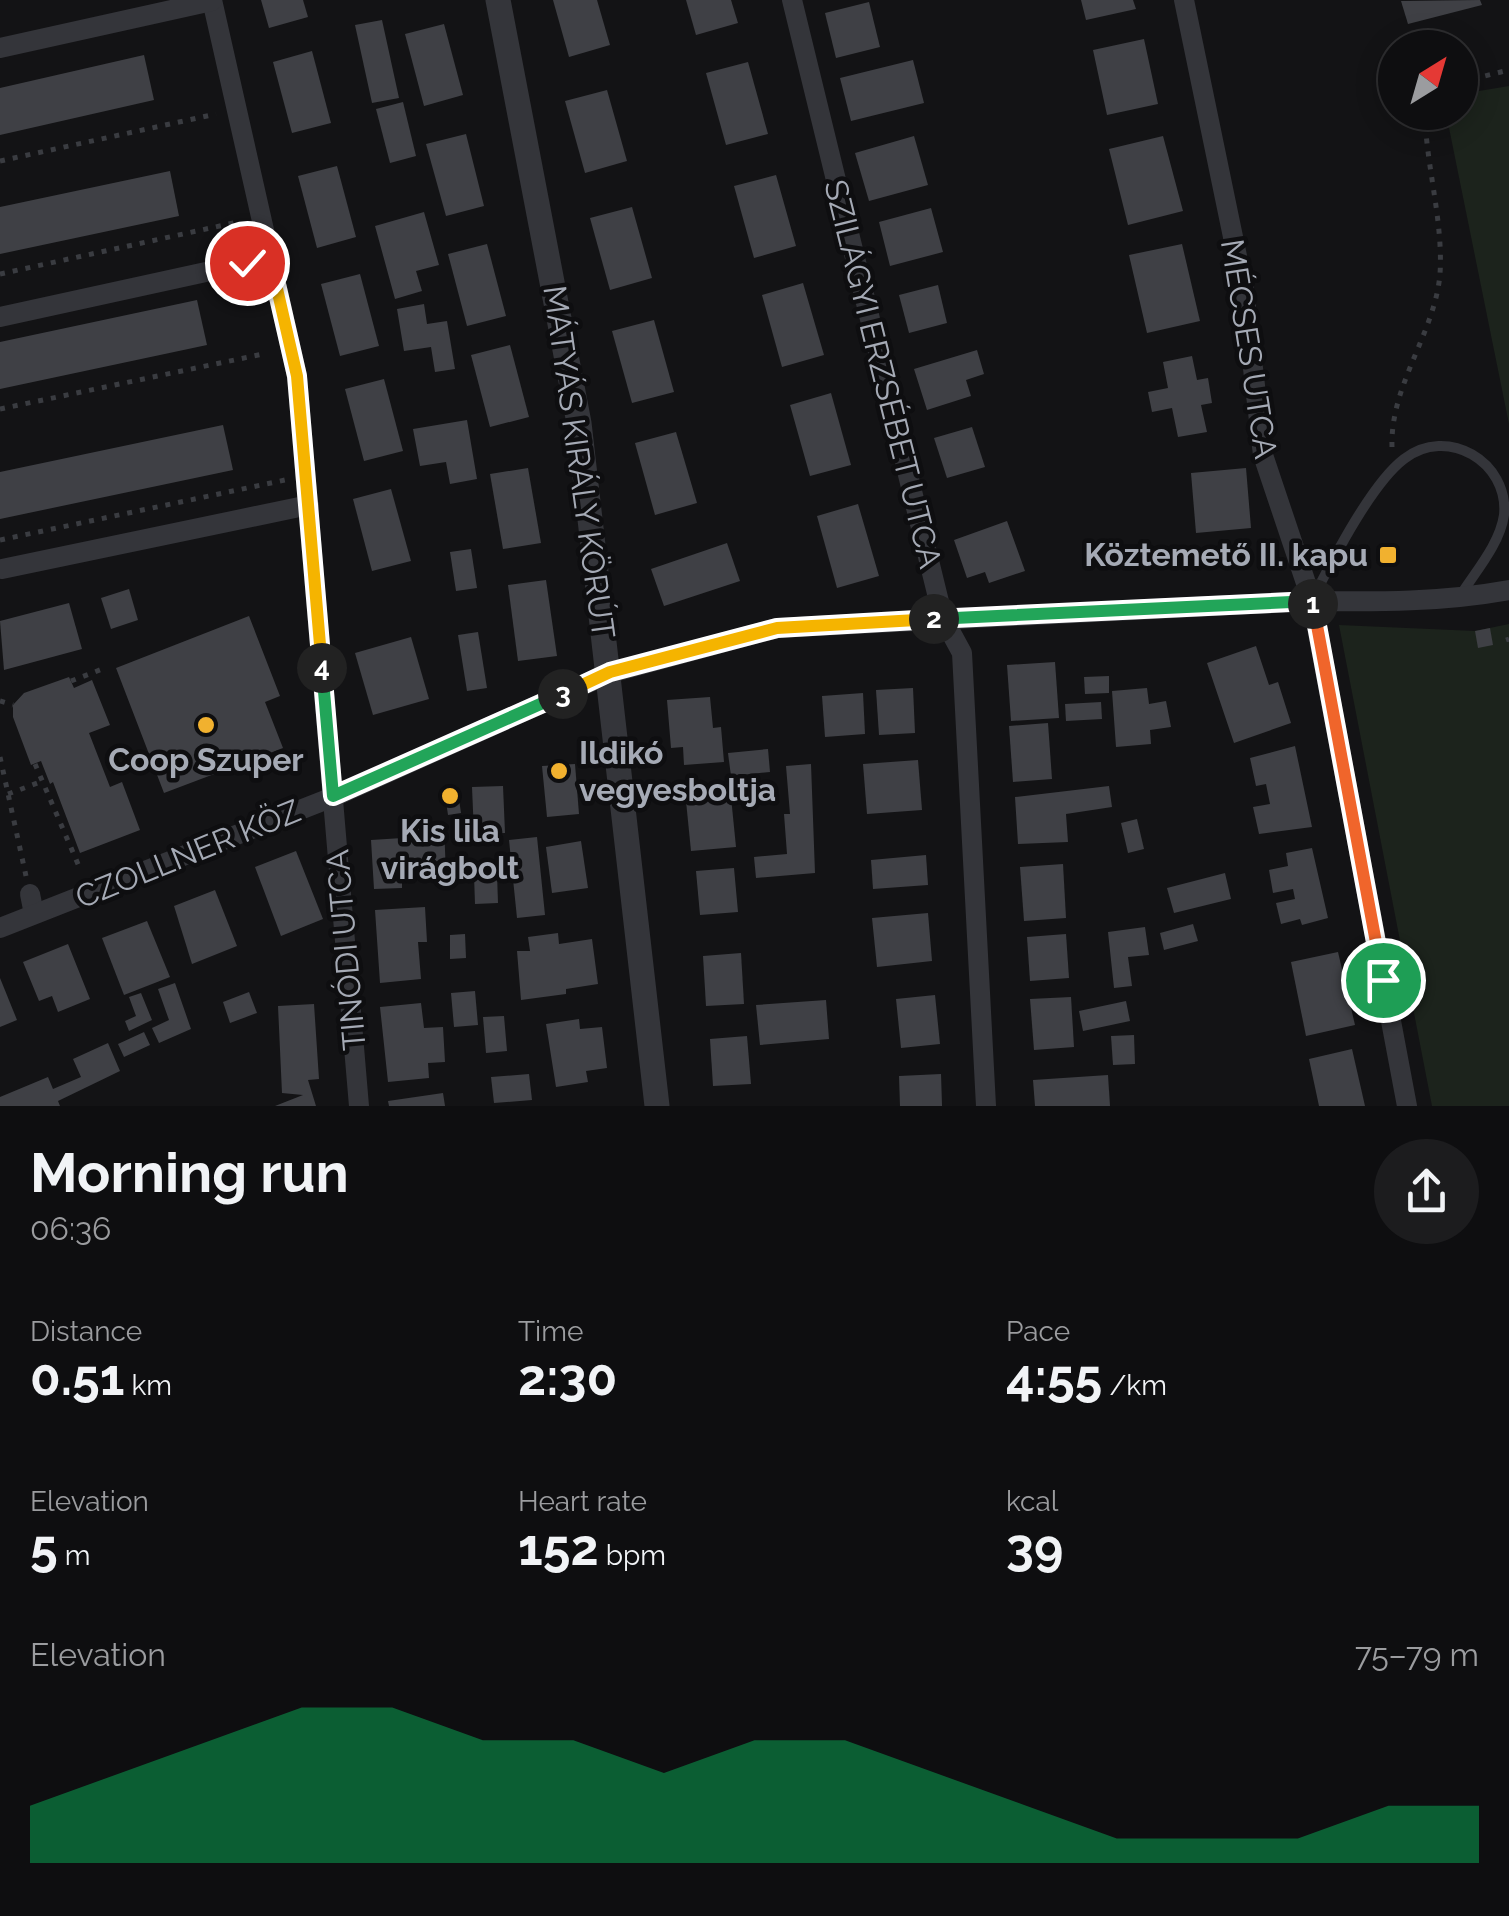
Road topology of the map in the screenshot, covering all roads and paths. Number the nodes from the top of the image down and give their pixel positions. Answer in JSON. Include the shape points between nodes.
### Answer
{"nodes":[{"id":1,"x":212,"y":0,"type":"edge"},
{"id":2,"x":498,"y":0,"type":"edge"},
{"id":3,"x":792,"y":0,"type":"edge"},
{"id":4,"x":1184,"y":0,"type":"edge"},
{"id":5,"x":0,"y":48,"type":"edge"},
{"id":6,"x":1509,"y":70,"type":"edge"},
{"id":7,"x":1478,"y":78,"type":"edge"},
{"id":8,"x":216,"y":114,"type":"dead end"},
{"id":9,"x":1426,"y":130,"type":"edge"},
{"id":10,"x":0,"y":161,"type":"edge"},
{"id":11,"x":238,"y":222,"type":"dead end"},
{"id":12,"x":270,"y":258,"type":"junction"},
{"id":13,"x":0,"y":274,"type":"edge"},
{"id":14,"x":0,"y":317,"type":"edge"},
{"id":15,"x":262,"y":354,"type":"dead end"},
{"id":16,"x":0,"y":410,"type":"edge"},
{"id":17,"x":1393,"y":470,"type":"junction"},
{"id":18,"x":285,"y":480,"type":"dead end"},
{"id":19,"x":309,"y":505,"type":"junction"},
{"id":20,"x":0,"y":540,"type":"edge"},
{"id":21,"x":2,"y":570,"type":"edge"},
{"id":22,"x":1509,"y":590,"type":"edge"},
{"id":23,"x":1458,"y":599,"type":"junction"},
{"id":24,"x":1312,"y":601,"type":"junction"},
{"id":25,"x":942,"y":618,"type":"junction"},
{"id":26,"x":105,"y":668,"type":"dead end"},
{"id":27,"x":610,"y":672,"type":"junction"},
{"id":28,"x":71,"y":682,"type":"dead end"},
{"id":29,"x":0,"y":700,"type":"edge"},
{"id":30,"x":13,"y":705,"type":"dead end"},
{"id":31,"x":0,"y":758,"type":"edge"},
{"id":32,"x":35,"y":764,"type":"dead end"},
{"id":33,"x":43,"y":781,"type":"junction"},
{"id":34,"x":8,"y":794,"type":"junction"},
{"id":35,"x":333,"y":796,"type":"junction"},
{"id":36,"x":81,"y":873,"type":"dead end"},
{"id":37,"x":32,"y":904,"type":"junction"},
{"id":38,"x":0,"y":928,"type":"edge"},
{"id":39,"x":359,"y":1106,"type":"edge"},
{"id":40,"x":657,"y":1106,"type":"edge"},
{"id":41,"x":986,"y":1106,"type":"edge"},
{"id":42,"x":1407,"y":1106,"type":"edge"}],
"edges":[{"from":1,"to":5,"type":"street","name":"TINÓDI UTCA"},
{"from":1,"to":12,"type":"street","name":"TINÓDI UTCA"},
{"from":2,"to":27,"type":"street","name":"MÁTYÁS KIRÁLY KÖRÚT","via":[[579,423]]},
{"from":3,"to":25,"type":"street","name":"SZILÁGYI ERZSÉBET UTCA"},
{"from":4,"to":24,"type":"street","name":"MÉCSES UTCA","via":[[1244,290],[1262,454]]},
{"from":6,"to":7,"type":"path"},
{"from":8,"to":10,"type":"path"},
{"from":9,"to":17,"type":"path","via":[[1440,276],[1410,362],[1392,438]]},
{"from":11,"to":13,"type":"path"},
{"from":12,"to":14,"type":"street"},
{"from":12,"to":19,"type":"street","name":"TINÓDI UTCA","via":[[297,376]]},
{"from":15,"to":16,"type":"path"},
{"from":17,"to":23,"type":"lane","via":[[1416,451],[1445,446],[1474,454],[1495,475],[1505,503],[1500,533]]},
{"from":17,"to":24,"type":"lane"},
{"from":18,"to":20,"type":"path"},
{"from":19,"to":21,"type":"street"},
{"from":19,"to":35,"type":"street","name":"TINÓDI UTCA"},
{"from":22,"to":23,"type":"street","name":"CZOLLNER KÖZ"},
{"from":23,"to":24,"type":"street","name":"CZOLLNER KÖZ"},
{"from":24,"to":25,"type":"street","name":"CZOLLNER KÖZ"},
{"from":24,"to":42,"type":"street","name":"MÉCSES UTCA"},
{"from":25,"to":27,"type":"street","name":"CZOLLNER KÖZ","via":[[777,628]]},
{"from":25,"to":41,"type":"street","name":"SZILÁGYI ERZSÉBET UTCA","via":[[962,653]]},
{"from":26,"to":28,"type":"path"},
{"from":27,"to":35,"type":"street","name":"CZOLLNER KÖZ"},
{"from":27,"to":40,"type":"street","name":"MÁTYÁS KIRÁLY KÖRÚT"},
{"from":29,"to":30,"type":"path"},
{"from":31,"to":34,"type":"path"},
{"from":32,"to":33,"type":"path"},
{"from":33,"to":34,"type":"path"},
{"from":33,"to":36,"type":"path"},
{"from":34,"to":37,"type":"path"},
{"from":35,"to":37,"type":"street","name":"CZOLLNER KÖZ"},
{"from":35,"to":39,"type":"street","name":"TINÓDI UTCA"},
{"from":37,"to":38,"type":"street","name":"CZOLLNER KÖZ"}]}
